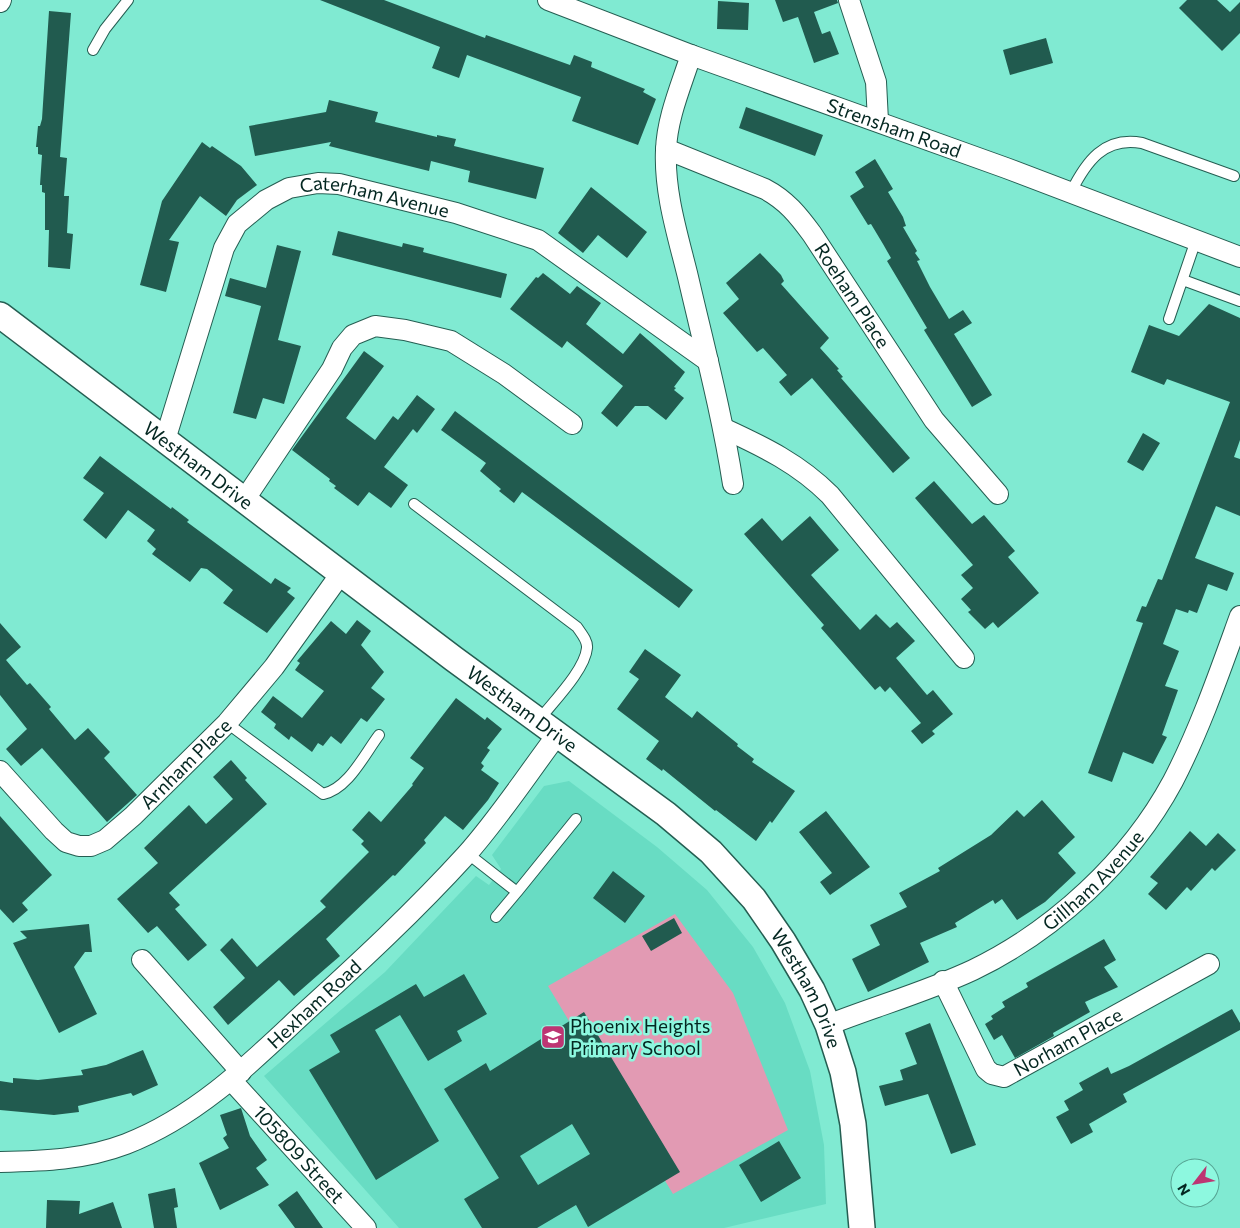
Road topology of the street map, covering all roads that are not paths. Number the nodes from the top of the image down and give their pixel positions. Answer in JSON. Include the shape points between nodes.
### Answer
{"nodes":[{"id":1,"x":128,"y":0,"type":"edge"},
{"id":2,"x":548,"y":0,"type":"edge"},
{"id":3,"x":849,"y":0,"type":"edge"},
{"id":4,"x":93,"y":50,"type":"dead end"},
{"id":5,"x":691,"y":56,"type":"junction"},
{"id":6,"x":878,"y":121,"type":"junction"},
{"id":7,"x":666,"y":149,"type":"junction"},
{"id":8,"x":1234,"y":176,"type":"dead end"},
{"id":9,"x":1071,"y":192,"type":"junction"},
{"id":10,"x":1196,"y":240,"type":"junction"},
{"id":11,"x":1240,"y":257,"type":"edge"},
{"id":12,"x":1183,"y":280,"type":"junction"},
{"id":13,"x":1240,"y":301,"type":"edge"},
{"id":14,"x":0,"y":315,"type":"edge"},
{"id":15,"x":1169,"y":319,"type":"dead end"},
{"id":16,"x":708,"y":361,"type":"junction"},
{"id":17,"x":572,"y":424,"type":"dead end"},
{"id":18,"x":725,"y":429,"type":"junction"},
{"id":19,"x":165,"y":440,"type":"junction"},
{"id":20,"x":733,"y":484,"type":"dead end"},
{"id":21,"x":998,"y":494,"type":"dead end"},
{"id":22,"x":245,"y":498,"type":"junction"},
{"id":23,"x":414,"y":504,"type":"dead end"},
{"id":24,"x":342,"y":572,"type":"junction"},
{"id":25,"x":1240,"y":616,"type":"edge"},
{"id":26,"x":964,"y":658,"type":"dead end"},
{"id":27,"x":227,"y":723,"type":"junction"},
{"id":28,"x":548,"y":728,"type":"junction"},
{"id":29,"x":379,"y":735,"type":"dead end"},
{"id":30,"x":0,"y":771,"type":"edge"},
{"id":31,"x":576,"y":819,"type":"dead end"},
{"id":32,"x":467,"y":853,"type":"junction"},
{"id":33,"x":517,"y":892,"type":"junction"},
{"id":34,"x":496,"y":917,"type":"dead end"},
{"id":35,"x":142,"y":960,"type":"dead end"},
{"id":36,"x":1209,"y":964,"type":"dead end"},
{"id":37,"x":943,"y":981,"type":"junction"},
{"id":38,"x":828,"y":1026,"type":"junction"},
{"id":39,"x":236,"y":1077,"type":"junction"},
{"id":40,"x":0,"y":1162,"type":"edge"},
{"id":41,"x":366,"y":1228,"type":"edge"},
{"id":42,"x":862,"y":1228,"type":"edge"}],
"edges":[{"from":1,"to":4,"type":"lane"},
{"from":2,"to":5,"type":"street","name":"Strensham Road"},
{"from":3,"to":6,"type":"street","via":[[876,82]]},
{"from":5,"to":6,"type":"street","name":"Strensham Road"},
{"from":5,"to":7,"type":"street","via":[[670,122]]},
{"from":6,"to":9,"type":"street","name":"Strensham Road"},
{"from":7,"to":16,"type":"street","via":[[670,197]]},
{"from":7,"to":21,"type":"street","name":"Roeham Place","via":[[764,189],[791,206],[934,420]]},
{"from":8,"to":9,"type":"lane","via":[[1128,141],[1102,150],[1081,173]]},
{"from":9,"to":10,"type":"street","name":"Strensham Road"},
{"from":10,"to":11,"type":"street","name":"Strensham Road"},
{"from":10,"to":12,"type":"lane"},
{"from":12,"to":13,"type":"lane"},
{"from":12,"to":15,"type":"lane"},
{"from":14,"to":19,"type":"street","name":"Westham Drive"},
{"from":16,"to":18,"type":"street"},
{"from":16,"to":19,"type":"street","name":"Caterham Avenue","via":[[538,240],[456,213],[339,184],[318,183],[289,188],[266,200],[237,224],[224,248]]},
{"from":17,"to":22,"type":"street","via":[[504,374],[451,341],[375,326],[353,334],[342,348],[332,369]]},
{"from":18,"to":20,"type":"street"},
{"from":18,"to":26,"type":"street","via":[[782,456],[814,478]]},
{"from":19,"to":22,"type":"street","name":"Westham Drive"},
{"from":22,"to":24,"type":"street","name":"Westham Drive"},
{"from":23,"to":28,"type":"lane","via":[[577,627],[585,638],[588,647],[581,666]]},
{"from":24,"to":27,"type":"street","name":"Arnham Place","via":[[274,667]]},
{"from":24,"to":28,"type":"street","name":"Westham Drive"},
{"from":25,"to":37,"type":"street","name":"Gillham Avenue","via":[[1173,781],[1141,832],[1110,867],[1040,930],[972,970]]},
{"from":27,"to":29,"type":"lane","via":[[323,794],[333,792],[345,780]]},
{"from":27,"to":30,"type":"street","name":"Arnham Place","via":[[133,816],[104,840],[91,846],[66,842]]},
{"from":28,"to":32,"type":"street","name":"Hexham Road"},
{"from":28,"to":38,"type":"street","name":"Westham Drive","via":[[666,814],[711,852],[754,899],[783,941],[812,990]]},
{"from":31,"to":33,"type":"lane"},
{"from":32,"to":33,"type":"lane"},
{"from":32,"to":39,"type":"street","name":"Hexham Road","via":[[393,932]]},
{"from":33,"to":34,"type":"lane"},
{"from":35,"to":39,"type":"street","name":"105809 Street"},
{"from":36,"to":37,"type":"street","name":"Norham Place","via":[[1004,1077],[986,1069]]},
{"from":37,"to":38,"type":"street","name":"Gillham Avenue"},
{"from":38,"to":42,"type":"street","name":"Westham Drive","via":[[843,1072],[853,1124]]},
{"from":39,"to":40,"type":"street","name":"Hexham Road","via":[[177,1119],[126,1144],[62,1161]]},
{"from":39,"to":41,"type":"street","name":"105809 Street"}]}
